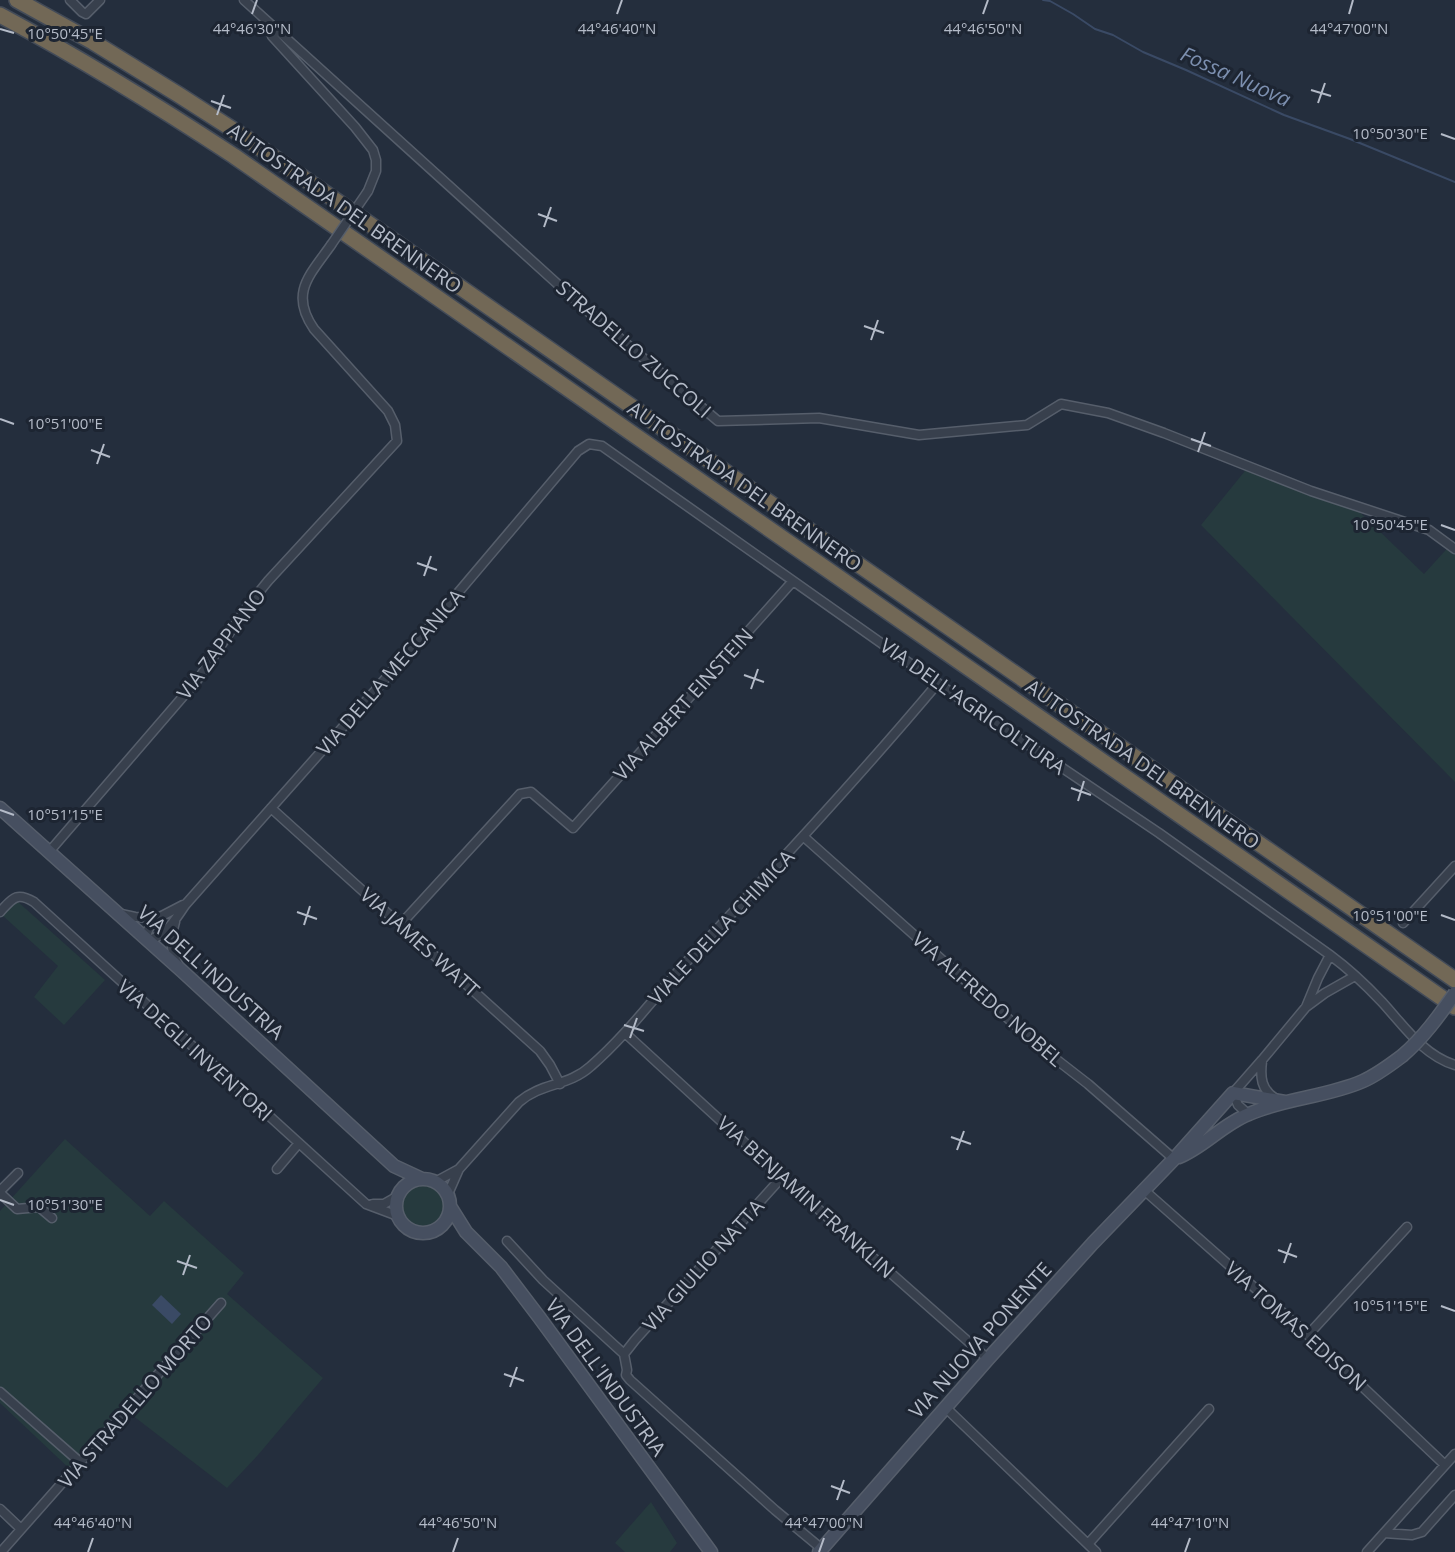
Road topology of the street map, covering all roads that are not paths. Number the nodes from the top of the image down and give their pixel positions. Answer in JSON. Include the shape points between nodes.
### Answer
{"nodes":[{"id":1,"x":17,"y":0,"type":"edge"},
{"id":2,"x":70,"y":0,"type":"edge"},
{"id":3,"x":100,"y":0,"type":"edge"},
{"id":4,"x":244,"y":0,"type":"edge"},
{"id":5,"x":0,"y":15,"type":"edge"},
{"id":6,"x":269,"y":23,"type":"junction"},
{"id":7,"x":594,"y":445,"type":"joint"},
{"id":8,"x":1455,"y":549,"type":"edge"},
{"id":9,"x":793,"y":581,"type":"junction"},
{"id":10,"x":938,"y":683,"type":"junction"},
{"id":11,"x":0,"y":808,"type":"edge"},
{"id":12,"x":271,"y":808,"type":"junction"},
{"id":13,"x":804,"y":837,"type":"junction"},
{"id":14,"x":50,"y":852,"type":"junction"},
{"id":15,"x":1455,"y":866,"type":"edge"},
{"id":16,"x":186,"y":904,"type":"junction"},
{"id":17,"x":0,"y":912,"type":"edge"},
{"id":18,"x":117,"y":913,"type":"junction"},
{"id":19,"x":158,"y":918,"type":"junction"},
{"id":20,"x":1403,"y":923,"type":"dead end"},
{"id":21,"x":400,"y":925,"type":"junction"},
{"id":22,"x":146,"y":940,"type":"junction"},
{"id":23,"x":1330,"y":955,"type":"junction"},
{"id":24,"x":182,"y":971,"type":"junction"},
{"id":25,"x":1355,"y":976,"type":"junction"},
{"id":26,"x":1455,"y":980,"type":"edge"},
{"id":27,"x":1455,"y":993,"type":"edge"},
{"id":28,"x":1306,"y":1007,"type":"junction"},
{"id":29,"x":1455,"y":1007,"type":"edge"},
{"id":30,"x":625,"y":1033,"type":"junction"},
{"id":31,"x":1262,"y":1060,"type":"junction"},
{"id":32,"x":1455,"y":1065,"type":"edge"},
{"id":33,"x":560,"y":1084,"type":"junction"},
{"id":34,"x":1233,"y":1093,"type":"junction"},
{"id":35,"x":1285,"y":1102,"type":"junction"},
{"id":36,"x":1248,"y":1114,"type":"junction"},
{"id":37,"x":1208,"y":1121,"type":"junction"},
{"id":38,"x":1221,"y":1130,"type":"junction"},
{"id":39,"x":299,"y":1143,"type":"junction"},
{"id":40,"x":1174,"y":1159,"type":"junction"},
{"id":41,"x":394,"y":1166,"type":"junction"},
{"id":42,"x":459,"y":1168,"type":"junction"},
{"id":43,"x":277,"y":1169,"type":"dead end"},
{"id":44,"x":18,"y":1173,"type":"dead end"},
{"id":45,"x":782,"y":1177,"type":"junction"},
{"id":46,"x":422,"y":1179,"type":"junction"},
{"id":47,"x":435,"y":1182,"type":"junction"},
{"id":48,"x":1144,"y":1190,"type":"junction"},
{"id":49,"x":0,"y":1192,"type":"edge"},
{"id":50,"x":448,"y":1194,"type":"junction"},
{"id":51,"x":399,"y":1195,"type":"junction"},
{"id":52,"x":366,"y":1204,"type":"junction"},
{"id":53,"x":451,"y":1208,"type":"junction"},
{"id":54,"x":398,"y":1216,"type":"junction"},
{"id":55,"x":52,"y":1218,"type":"dead end"},
{"id":56,"x":441,"y":1227,"type":"junction"},
{"id":57,"x":1407,"y":1227,"type":"dead end"},
{"id":58,"x":466,"y":1232,"type":"junction"},
{"id":59,"x":507,"y":1241,"type":"dead end"},
{"id":60,"x":221,"y":1303,"type":"dead end"},
{"id":61,"x":1308,"y":1335,"type":"junction"},
{"id":62,"x":624,"y":1354,"type":"junction"},
{"id":63,"x":988,"y":1359,"type":"junction"},
{"id":64,"x":0,"y":1392,"type":"edge"},
{"id":65,"x":945,"y":1407,"type":"junction"},
{"id":66,"x":1209,"y":1409,"type":"dead end"},
{"id":67,"x":1455,"y":1454,"type":"edge"},
{"id":68,"x":81,"y":1463,"type":"junction"},
{"id":69,"x":1445,"y":1465,"type":"junction"},
{"id":70,"x":1455,"y":1495,"type":"edge"},
{"id":71,"x":0,"y":1509,"type":"edge"},
{"id":72,"x":20,"y":1528,"type":"junction"},
{"id":73,"x":1384,"y":1533,"type":"junction"},
{"id":74,"x":1088,"y":1544,"type":"junction"},
{"id":75,"x":821,"y":1550,"type":"edge"},
{"id":76,"x":711,"y":1551,"type":"edge"},
{"id":77,"x":1,"y":1552,"type":"edge"},
{"id":78,"x":1096,"y":1552,"type":"edge"},
{"id":79,"x":1367,"y":1552,"type":"edge"}],
"edges":[{"from":1,"to":26,"type":"highway","name":"AUTOSTRADA DEL BRENNERO","via":[[93,42],[246,138]]},
{"from":2,"to":3,"type":"street","via":[[86,14]]},
{"from":4,"to":6,"type":"street","name":"STRADELLO ZUCCOLI"},
{"from":5,"to":29,"type":"highway","name":"AUTOSTRADA DEL BRENNERO","via":[[234,156]]},
{"from":6,"to":8,"type":"street","name":"STRADELLO ZUCCOLI","via":[[584,308],[718,421],[819,418],[919,435],[1027,425],[1061,404],[1108,413],[1311,491],[1429,530]]},
{"from":6,"to":14,"type":"street","name":"VIA ZAPPIANO","bridge":true,"via":[[272,36],[373,150],[376,171],[368,190],[308,278],[302,299],[304,313],[314,329],[388,411],[397,441],[268,581],[199,678]]},
{"from":7,"to":9,"type":"street","name":"VIA DELL'AGRICOLTURA","via":[[602,446]]},
{"from":7,"to":12,"type":"street","name":"VIA DELLA MECCANICA","via":[[578,450]]},
{"from":9,"to":10,"type":"street","name":"VIA DELL'AGRICOLTURA"},
{"from":9,"to":21,"type":"street","name":"VIA ALBERT EINSTEIN","via":[[573,828],[531,792],[520,794]]},
{"from":10,"to":13,"type":"street","name":"VIALE DELLA CHIMICA"},
{"from":10,"to":23,"type":"street","name":"VIA DELL'AGRICOLTURA"},
{"from":11,"to":14,"type":"street","name":"VIA DELL'INDUSTRIA"},
{"from":12,"to":16,"type":"street","name":"VIA DELLA MECCANICA"},
{"from":12,"to":21,"type":"street","name":"VIA JAMES WATT"},
{"from":13,"to":30,"type":"street","name":"VIALE DELLA CHIMICA"},
{"from":13,"to":40,"type":"street","name":"VIA ALFREDO NOBEL","via":[[1039,1046]]},
{"from":14,"to":18,"type":"street","name":"VIA DELL'INDUSTRIA"},
{"from":15,"to":20,"type":"street"},
{"from":16,"to":19,"type":"street","name":"VIA DELLA MECCANICA"},
{"from":16,"to":22,"type":"street","name":"VIA DELLA MECCANICA","via":[[161,935]]},
{"from":16,"to":24,"type":"street","name":"VIA DELLA MECCANICA","via":[[174,923],[171,940],[173,956]]},
{"from":17,"to":39,"type":"street","name":"VIA DEGLI INVENTORI","via":[[15,897],[34,902]]},
{"from":18,"to":19,"type":"street"},
{"from":18,"to":22,"type":"street","name":"VIA DELL'INDUSTRIA"},
{"from":19,"to":22,"type":"street"},
{"from":21,"to":33,"type":"street","name":"VIA JAMES WATT","via":[[540,1051]]},
{"from":22,"to":24,"type":"street","name":"VIA DELL'INDUSTRIA"},
{"from":23,"to":25,"type":"street","name":"VIA DELL'AGRICOLTURA"},
{"from":23,"to":28,"type":"street"},
{"from":24,"to":41,"type":"street","name":"VIA DELL'INDUSTRIA"},
{"from":25,"to":28,"type":"street"},
{"from":25,"to":32,"type":"street","name":"VIA DELL'AGRICOLTURA","via":[[1425,1049]]},
{"from":27,"to":35,"type":"street","name":"VIA NUOVA PONENTE","bridge":true,"via":[[1428,1031],[1387,1068],[1341,1089]]},
{"from":28,"to":31,"type":"street","name":"VIA NUOVA PONENTE"},
{"from":30,"to":33,"type":"street","name":"VIALE DELLA CHIMICA","via":[[592,1066]]},
{"from":30,"to":45,"type":"street","name":"VIA BENJAMIN FRANKLIN"},
{"from":31,"to":34,"type":"street","name":"VIA NUOVA PONENTE"},
{"from":31,"to":35,"type":"street","via":[[1263,1085],[1273,1098]]},
{"from":33,"to":42,"type":"street","name":"VIALE DELLA CHIMICA","via":[[526,1095]]},
{"from":34,"to":35,"type":"street"},
{"from":34,"to":36,"type":"street"},
{"from":34,"to":37,"type":"street","name":"VIA NUOVA PONENTE"},
{"from":35,"to":36,"type":"street","name":"VIA NUOVA PONENTE"},
{"from":36,"to":38,"type":"street","name":"VIA NUOVA PONENTE"},
{"from":37,"to":38,"type":"street"},
{"from":37,"to":40,"type":"street","name":"VIA NUOVA PONENTE"},
{"from":38,"to":40,"type":"street","name":"VIA NUOVA PONENTE"},
{"from":39,"to":43,"type":"street"},
{"from":39,"to":52,"type":"street","name":"VIA DEGLI INVENTORI"},
{"from":40,"to":48,"type":"street","name":"VIA NUOVA PONENTE"},
{"from":41,"to":46,"type":"street","name":"VIA DELL'INDUSTRIA"},
{"from":41,"to":51,"type":"street"},
{"from":42,"to":47,"type":"street","name":"VIALE DELLA CHIMICA"},
{"from":42,"to":50,"type":"street","name":"VIALE DELLA CHIMICA"},
{"from":44,"to":49,"type":"street"},
{"from":45,"to":62,"type":"street","name":"VIA GIULIO NATTA"},
{"from":45,"to":63,"type":"street","name":"VIA BENJAMIN FRANKLIN"},
{"from":46,"to":47,"type":"street"},
{"from":46,"to":51,"type":"street","via":[[409,1183]]},
{"from":47,"to":50,"type":"street"},
{"from":48,"to":61,"type":"street","name":"VIA TOMAS EDISON"},
{"from":48,"to":63,"type":"street","name":"VIA NUOVA PONENTE"},
{"from":49,"to":55,"type":"street","via":[[17,1209],[39,1207]]},
{"from":50,"to":53,"type":"street"},
{"from":51,"to":52,"type":"street","via":[[384,1204]]},
{"from":51,"to":54,"type":"street"},
{"from":52,"to":54,"type":"street","name":"VIA DEGLI INVENTORI"},
{"from":53,"to":56,"type":"street"},
{"from":53,"to":58,"type":"street","name":"VIA DELL'INDUSTRIA"},
{"from":54,"to":56,"type":"street","via":[[416,1233]]},
{"from":56,"to":58,"type":"street"},
{"from":57,"to":61,"type":"street"},
{"from":58,"to":76,"type":"street","name":"VIA DELL'INDUSTRIA","via":[[501,1267]]},
{"from":59,"to":62,"type":"street","via":[[543,1280]]},
{"from":60,"to":68,"type":"street","name":"VIA STRADELLO MORTO"},
{"from":61,"to":69,"type":"street","name":"VIA TOMAS EDISON"},
{"from":62,"to":75,"type":"street","via":[[630,1380]]},
{"from":63,"to":65,"type":"street","name":"VIA NUOVA PONENTE"},
{"from":64,"to":68,"type":"street"},
{"from":65,"to":74,"type":"street"},
{"from":65,"to":75,"type":"street","name":"VIA NUOVA PONENTE"},
{"from":66,"to":74,"type":"street"},
{"from":67,"to":69,"type":"street"},
{"from":68,"to":72,"type":"street","name":"VIA STRADELLO MORTO"},
{"from":69,"to":73,"type":"street"},
{"from":70,"to":73,"type":"street","via":[[1422,1532]]},
{"from":71,"to":72,"type":"street"},
{"from":72,"to":77,"type":"street","name":"VIA STRADELLO MORTO"},
{"from":73,"to":79,"type":"street"},
{"from":74,"to":78,"type":"street"}]}
